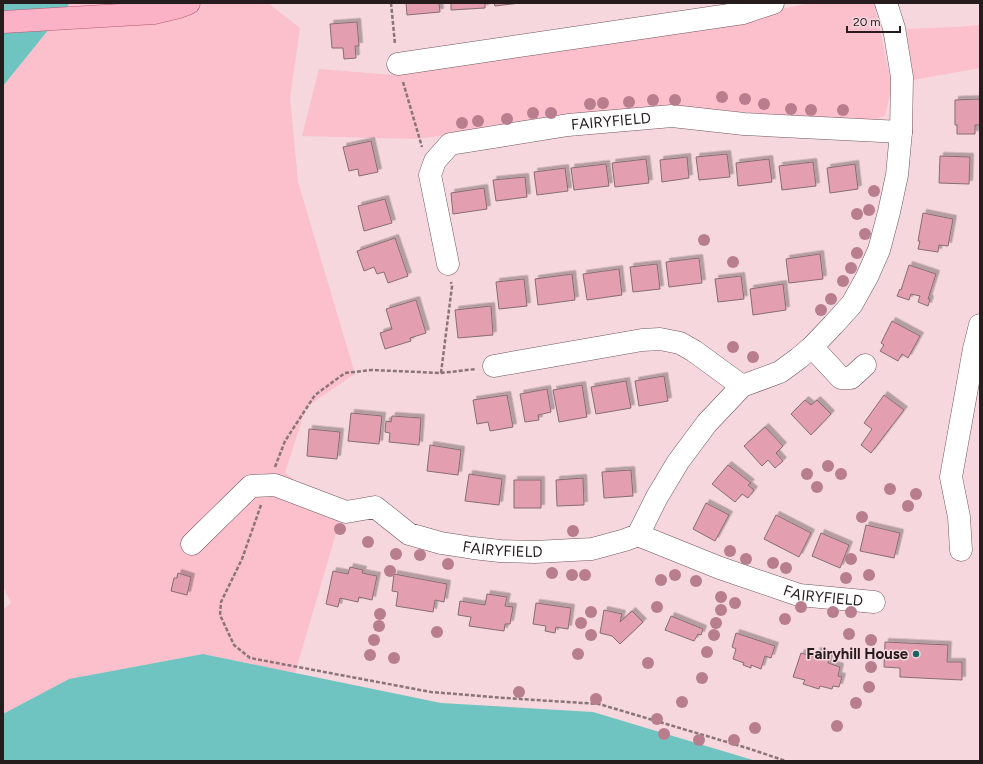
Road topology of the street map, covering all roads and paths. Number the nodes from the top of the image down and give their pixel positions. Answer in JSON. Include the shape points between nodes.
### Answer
{"nodes":[{"id":1,"x":189,"y":3,"type":"edge"},
{"id":2,"x":391,"y":3,"type":"edge"},
{"id":3,"x":774,"y":3,"type":"edge"},
{"id":4,"x":886,"y":3,"type":"edge"},
{"id":5,"x":3,"y":22,"type":"edge"},
{"id":6,"x":398,"y":64,"type":"junction"},
{"id":7,"x":901,"y":132,"type":"junction"},
{"id":8,"x":430,"y":175,"type":"junction"},
{"id":9,"x":448,"y":264,"type":"joint"},
{"id":10,"x":980,"y":325,"type":"edge"},
{"id":11,"x":812,"y":347,"type":"junction"},
{"id":12,"x":865,"y":365,"type":"dead end"},
{"id":13,"x":494,"y":366,"type":"joint"},
{"id":14,"x":442,"y":373,"type":"junction"},
{"id":15,"x":742,"y":386,"type":"junction"},
{"id":16,"x":268,"y":485,"type":"junction"},
{"id":17,"x":638,"y":535,"type":"junction"},
{"id":18,"x":192,"y":544,"type":"dead end"},
{"id":19,"x":961,"y":550,"type":"dead end"},
{"id":20,"x":874,"y":602,"type":"dead end"},
{"id":21,"x":786,"y":761,"type":"edge"}],
"edges":[{"from":1,"to":5,"type":"main road","via":[[154,13]]},
{"from":2,"to":6,"type":"path"},
{"from":3,"to":6,"type":"street","via":[[743,13]]},
{"from":4,"to":7,"type":"street","via":[[894,28],[902,77]]},
{"from":6,"to":8,"type":"path"},
{"from":7,"to":8,"type":"street","name":"FAIRYFIELD","via":[[744,124],[672,116],[568,125],[450,144],[435,161]]},
{"from":7,"to":11,"type":"street","via":[[897,175],[879,250],[852,304]]},
{"from":8,"to":9,"type":"street"},
{"from":9,"to":14,"type":"path","via":[[452,286]]},
{"from":10,"to":19,"type":"street","via":[[951,477],[959,517]]},
{"from":11,"to":12,"type":"street","via":[[841,378],[851,378]]},
{"from":11,"to":15,"type":"street","via":[[780,372]]},
{"from":13,"to":14,"type":"path"},
{"from":13,"to":15,"type":"street","via":[[660,339],[680,343],[694,351]]},
{"from":14,"to":16,"type":"path","via":[[372,370],[345,373],[315,395],[286,441]]},
{"from":15,"to":17,"type":"street","via":[[708,423],[678,462]]},
{"from":16,"to":17,"type":"street","name":"FAIRYFIELD","via":[[275,485],[346,512],[375,507],[409,534],[441,543],[500,552],[592,549]]},
{"from":16,"to":18,"type":"street","via":[[251,486]]},
{"from":16,"to":21,"type":"path","via":[[242,559],[221,602],[220,615],[234,646],[250,658],[431,692],[599,704]]},
{"from":17,"to":20,"type":"street","name":"FAIRYFIELD","via":[[720,568],[799,595]]}]}
